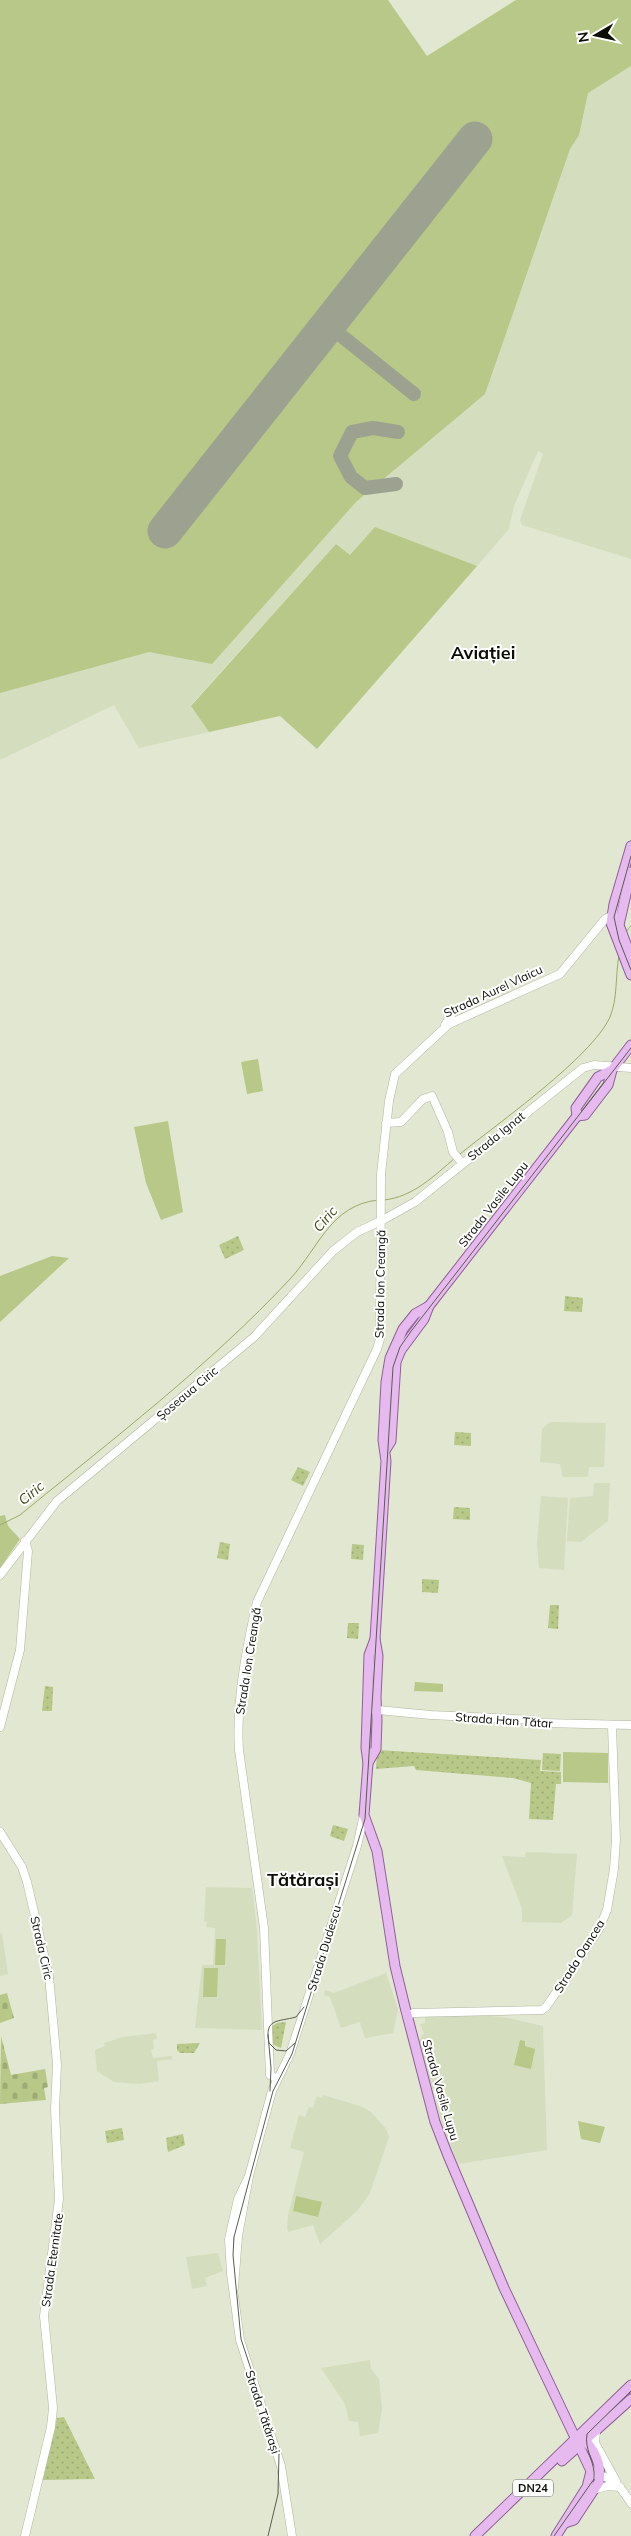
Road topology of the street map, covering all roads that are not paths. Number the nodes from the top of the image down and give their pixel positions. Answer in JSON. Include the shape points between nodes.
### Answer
{"nodes":[{"id":1,"x":631,"y":846,"type":"edge"},
{"id":2,"x":631,"y":872,"type":"edge"},
{"id":3,"x":616,"y":897,"type":"junction"},
{"id":4,"x":616,"y":918,"type":"junction"},
{"id":5,"x":598,"y":928,"type":"junction"},
{"id":6,"x":616,"y":929,"type":"junction"},
{"id":7,"x":627,"y":957,"type":"edge"},
{"id":8,"x":631,"y":975,"type":"edge"},
{"id":9,"x":453,"y":1012,"type":"dead end"},
{"id":10,"x":444,"y":1029,"type":"junction"},
{"id":11,"x":631,"y":1046,"type":"edge"},
{"id":12,"x":613,"y":1068,"type":"junction"},
{"id":13,"x":631,"y":1068,"type":"edge"},
{"id":14,"x":395,"y":1074,"type":"joint"},
{"id":15,"x":386,"y":1123,"type":"junction"},
{"id":16,"x":461,"y":1161,"type":"junction"},
{"id":17,"x":381,"y":1221,"type":"junction"},
{"id":18,"x":25,"y":1541,"type":"junction"},
{"id":19,"x":0,"y":1575,"type":"edge"},
{"id":20,"x":375,"y":1639,"type":"junction"},
{"id":21,"x":367,"y":1708,"type":"junction"},
{"id":22,"x":377,"y":1710,"type":"junction"},
{"id":23,"x":631,"y":1725,"type":"edge"},
{"id":24,"x":0,"y":1726,"type":"edge"},
{"id":25,"x":612,"y":1726,"type":"junction"},
{"id":26,"x":368,"y":1763,"type":"junction"},
{"id":27,"x":364,"y":1815,"type":"junction"},
{"id":28,"x":0,"y":1832,"type":"edge"},
{"id":29,"x":407,"y":2016,"type":"junction"},
{"id":30,"x":57,"y":2072,"type":"joint"},
{"id":31,"x":270,"y":2075,"type":"junction"},
{"id":32,"x":277,"y":2079,"type":"junction"},
{"id":33,"x":271,"y":2094,"type":"junction"},
{"id":34,"x":249,"y":2176,"type":"junction"},
{"id":35,"x":234,"y":2288,"type":"junction"},
{"id":36,"x":631,"y":2385,"type":"edge"},
{"id":37,"x":631,"y":2399,"type":"edge"},
{"id":38,"x":596,"y":2431,"type":"junction"},
{"id":39,"x":579,"y":2439,"type":"junction"},
{"id":40,"x":596,"y":2475,"type":"junction"},
{"id":41,"x":618,"y":2484,"type":"junction"},
{"id":42,"x":596,"y":2489,"type":"junction"},
{"id":43,"x":631,"y":2503,"type":"edge"},
{"id":44,"x":565,"y":2523,"type":"junction"},
{"id":45,"x":25,"y":2536,"type":"edge"},
{"id":46,"x":292,"y":2536,"type":"edge"},
{"id":47,"x":474,"y":2536,"type":"edge"},
{"id":48,"x":482,"y":2536,"type":"edge"},
{"id":49,"x":556,"y":2536,"type":"edge"}],
"edges":[{"from":1,"to":3,"type":"main road","name":"Strada Aurel Vlaicu"},
{"from":2,"to":4,"type":"main road","name":"Strada Aurel Vlaicu"},
{"from":3,"to":4,"type":"main road","name":"Strada Aurel Vlaicu"},
{"from":3,"to":5,"type":"street","name":"Strada Aurel Vlaicu"},
{"from":4,"to":5,"type":"street","name":"Strada Aurel Vlaicu","via":[[605,920]]},
{"from":4,"to":6,"type":"main road","name":"Strada Aurel Vlaicu"},
{"from":5,"to":6,"type":"street","via":[[607,924]]},
{"from":5,"to":10,"type":"street","name":"Strada Aurel Vlaicu","via":[[560,974],[456,1020]]},
{"from":6,"to":7,"type":"main road","name":"Strada Aurel Vlaicu"},
{"from":7,"to":8,"type":"main road","name":"Strada Aurel Vlaicu"},
{"from":9,"to":10,"type":"street"},
{"from":10,"to":14,"type":"street","name":"Strada Aurel Vlaicu"},
{"from":11,"to":12,"type":"main road","name":"Strada Vasile Lupu"},
{"from":12,"to":13,"type":"street","name":"Strada Ignat"},
{"from":12,"to":16,"type":"street","name":"Strada Ignat","via":[[594,1065],[574,1074]]},
{"from":12,"to":20,"type":"main road","name":"Strada Vasile Lupu","via":[[608,1085],[595,1103],[585,1115],[576,1116],[429,1306],[424,1319],[401,1350],[396,1362],[391,1440],[386,1449]]},
{"from":14,"to":15,"type":"street","name":"Strada Ion Creangă"},
{"from":15,"to":16,"type":"street","via":[[401,1122],[423,1099],[432,1096],[453,1152]]},
{"from":15,"to":17,"type":"street","name":"Strada Ion Creangă","via":[[382,1149]]},
{"from":16,"to":17,"type":"street","name":"Strada Ignat","via":[[415,1202]]},
{"from":17,"to":18,"type":"street","name":"Șoseaua Ciric","via":[[357,1232],[333,1251],[254,1337],[57,1501]]},
{"from":17,"to":31,"type":"street","name":"Strada Ion Creangă","via":[[381,1328],[377,1349],[257,1602],[242,1693],[239,1750],[263,1916]]},
{"from":18,"to":19,"type":"street","name":"Șoseaua Ciric"},
{"from":18,"to":24,"type":"street","via":[[28,1551],[20,1650]]},
{"from":20,"to":21,"type":"main road","name":"Strada Vasile Lupu","via":[[369,1655]]},
{"from":20,"to":22,"type":"main road","name":"Strada Vasile Lupu","via":[[378,1656]]},
{"from":21,"to":22,"type":"street","name":"Strada Han Tătar"},
{"from":21,"to":26,"type":"main road","name":"Strada Vasile Lupu"},
{"from":22,"to":25,"type":"street","name":"Strada Han Tătar"},
{"from":22,"to":26,"type":"main road","name":"Strada Vasile Lupu","via":[[376,1748]]},
{"from":23,"to":25,"type":"street","name":"Strada Han Tătar"},
{"from":25,"to":29,"type":"street","name":"Strada Oancea","via":[[616,1839],[606,1910],[599,1929],[546,2007],[531,2012],[489,2010]]},
{"from":26,"to":27,"type":"main road","name":"Strada Vasile Lupu"},
{"from":27,"to":29,"type":"main road","name":"Strada Vasile Lupu","via":[[378,1851],[395,1966]]},
{"from":27,"to":32,"type":"street","name":"Strada Dudescu","via":[[293,2047]]},
{"from":28,"to":30,"type":"street","name":"Strada Ciric","via":[[25,1875],[43,1948],[53,2003]]},
{"from":29,"to":39,"type":"main road","name":"Strada Vasile Lupu","via":[[446,2153],[504,2288]]},
{"from":30,"to":45,"type":"street","name":"Strada Eternitate","via":[[55,2109],[59,2199],[44,2316],[53,2408]]},
{"from":31,"to":32,"type":"street"},
{"from":31,"to":33,"type":"street","name":"Strada Ion Creangă"},
{"from":32,"to":33,"type":"street"},
{"from":33,"to":34,"type":"street"},
{"from":34,"to":35,"type":"street","name":"Strada Tătărași","via":[[238,2236]]},
{"from":34,"to":35,"type":"street","name":"Strada Tătărași","via":[[238,2199],[228,2239]]},
{"from":35,"to":46,"type":"street","name":"Strada Tătărași","via":[[240,2340],[281,2466]]},
{"from":36,"to":39,"type":"main road","number":"DN24"},
{"from":37,"to":38,"type":"main road","number":"DN24"},
{"from":38,"to":39,"type":"main road","number":"DN24"},
{"from":38,"to":41,"type":"street","via":[[595,2443]]},
{"from":39,"to":40,"type":"main road","name":"Strada Vasile Lupu","via":[[597,2458]]},
{"from":39,"to":47,"type":"main road","number":"DN24"},
{"from":39,"to":48,"type":"main road","number":"DN24"},
{"from":40,"to":41,"type":"street"},
{"from":40,"to":42,"type":"main road"},
{"from":40,"to":44,"type":"main road"},
{"from":41,"to":42,"type":"street"},
{"from":41,"to":43,"type":"street"},
{"from":42,"to":44,"type":"main road","via":[[574,2520]]},
{"from":44,"to":49,"type":"main road"}]}
